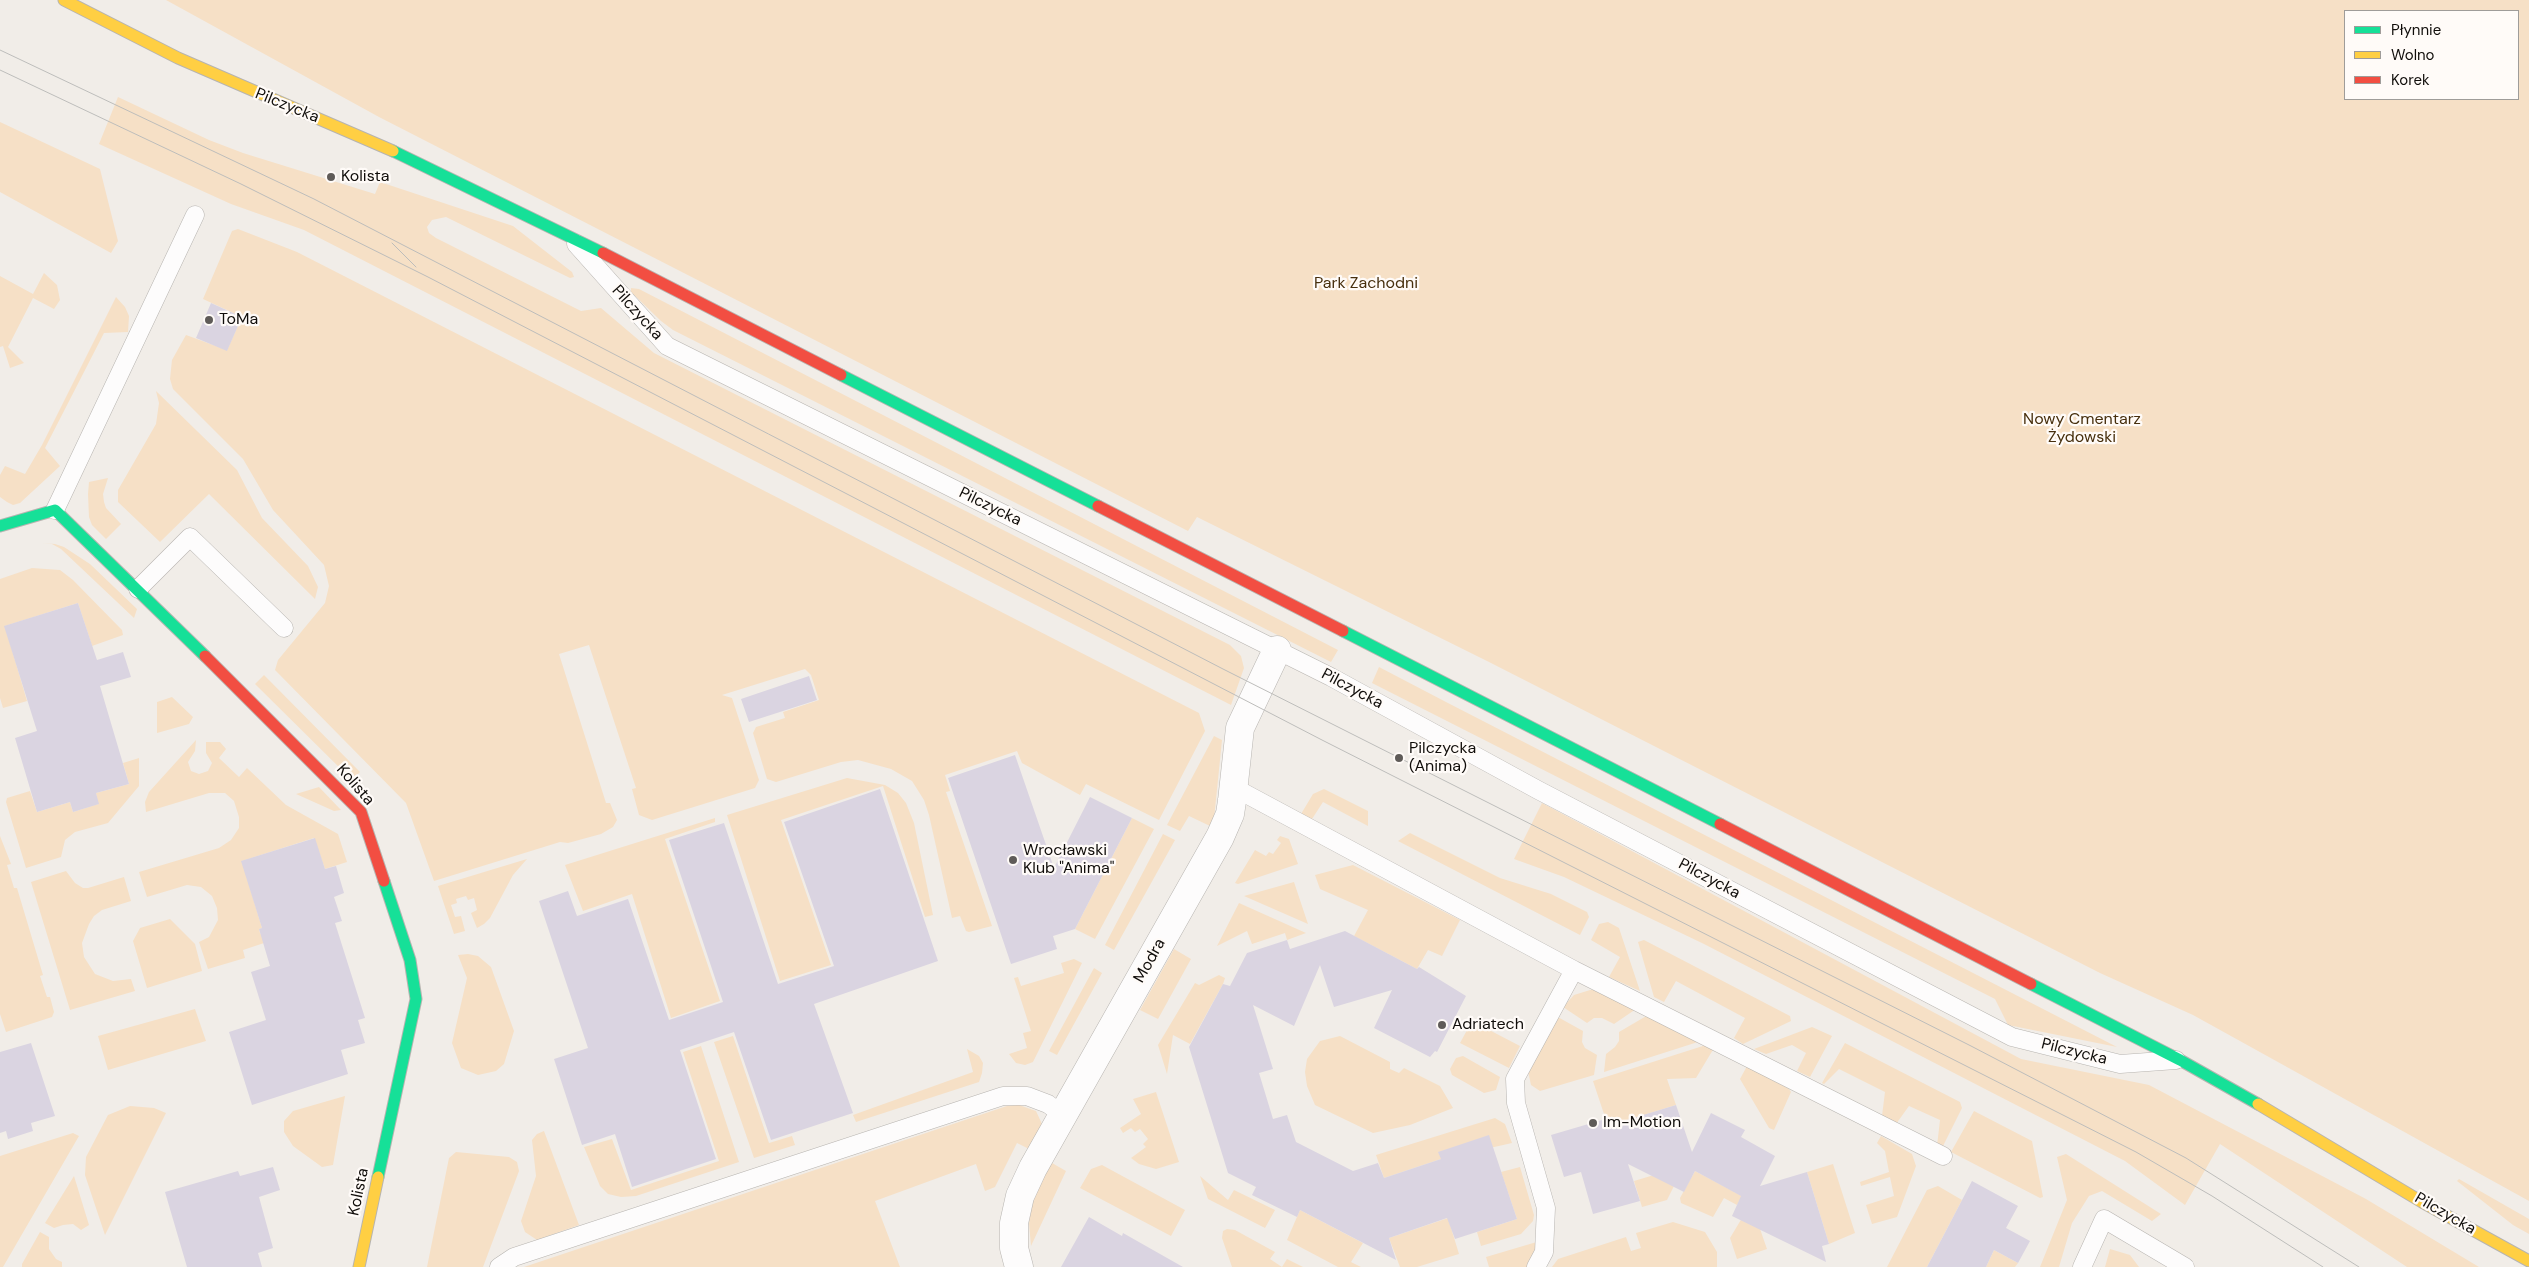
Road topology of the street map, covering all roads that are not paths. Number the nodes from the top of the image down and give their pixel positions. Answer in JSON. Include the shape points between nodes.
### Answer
{"nodes":[{"id":1,"x":64,"y":0,"type":"edge"},
{"id":2,"x":195,"y":215,"type":"dead end"},
{"id":3,"x":565,"y":233,"type":"junction"},
{"id":4,"x":55,"y":510,"type":"junction"},
{"id":5,"x":0,"y":526,"type":"edge"},
{"id":6,"x":138,"y":589,"type":"junction"},
{"id":7,"x":284,"y":628,"type":"dead end"},
{"id":8,"x":1277,"y":650,"type":"junction"},
{"id":9,"x":1233,"y":788,"type":"junction"},
{"id":10,"x":1574,"y":970,"type":"junction"},
{"id":11,"x":2180,"y":1060,"type":"junction"},
{"id":12,"x":1064,"y":1116,"type":"junction"},
{"id":13,"x":1943,"y":1156,"type":"dead end"},
{"id":14,"x":2529,"y":1261,"type":"edge"},
{"id":15,"x":359,"y":1267,"type":"edge"},
{"id":16,"x":499,"y":1267,"type":"edge"},
{"id":17,"x":1019,"y":1267,"type":"edge"},
{"id":18,"x":1536,"y":1267,"type":"edge"},
{"id":19,"x":2082,"y":1267,"type":"edge"},
{"id":20,"x":2185,"y":1267,"type":"edge"}],
"edges":[{"from":1,"to":3,"type":"street","name":"Pilczycka","via":[[178,58],[357,134]]},
{"from":2,"to":4,"type":"lane"},
{"from":3,"to":8,"type":"lane","name":"Pilczycka","via":[[667,346]]},
{"from":3,"to":11,"type":"street","name":"Pilczycka"},
{"from":4,"to":5,"type":"street"},
{"from":4,"to":6,"type":"street","name":"Kolista"},
{"from":6,"to":7,"type":"lane","via":[[190,537]]},
{"from":6,"to":15,"type":"street","name":"Kolista","via":[[361,812],[407,952],[416,999]]},
{"from":8,"to":9,"type":"street","name":"Modra","via":[[1240,728]]},
{"from":8,"to":11,"type":"lane","name":"Pilczycka","via":[[2012,1037],[2120,1064]]},
{"from":9,"to":10,"type":"lane"},
{"from":9,"to":12,"type":"street","name":"Modra","via":[[1230,814],[1220,836]]},
{"from":10,"to":13,"type":"lane"},
{"from":10,"to":18,"type":"lane","via":[[1515,1079],[1516,1103],[1546,1208],[1544,1252]]},
{"from":11,"to":14,"type":"street","name":"Pilczycka"},
{"from":12,"to":16,"type":"lane","via":[[1048,1104],[1027,1096],[1003,1096],[514,1257]]},
{"from":12,"to":17,"type":"street","name":"Modra","via":[[1020,1196],[1014,1223],[1014,1248]]},
{"from":19,"to":20,"type":"lane","via":[[2104,1219]]}]}
